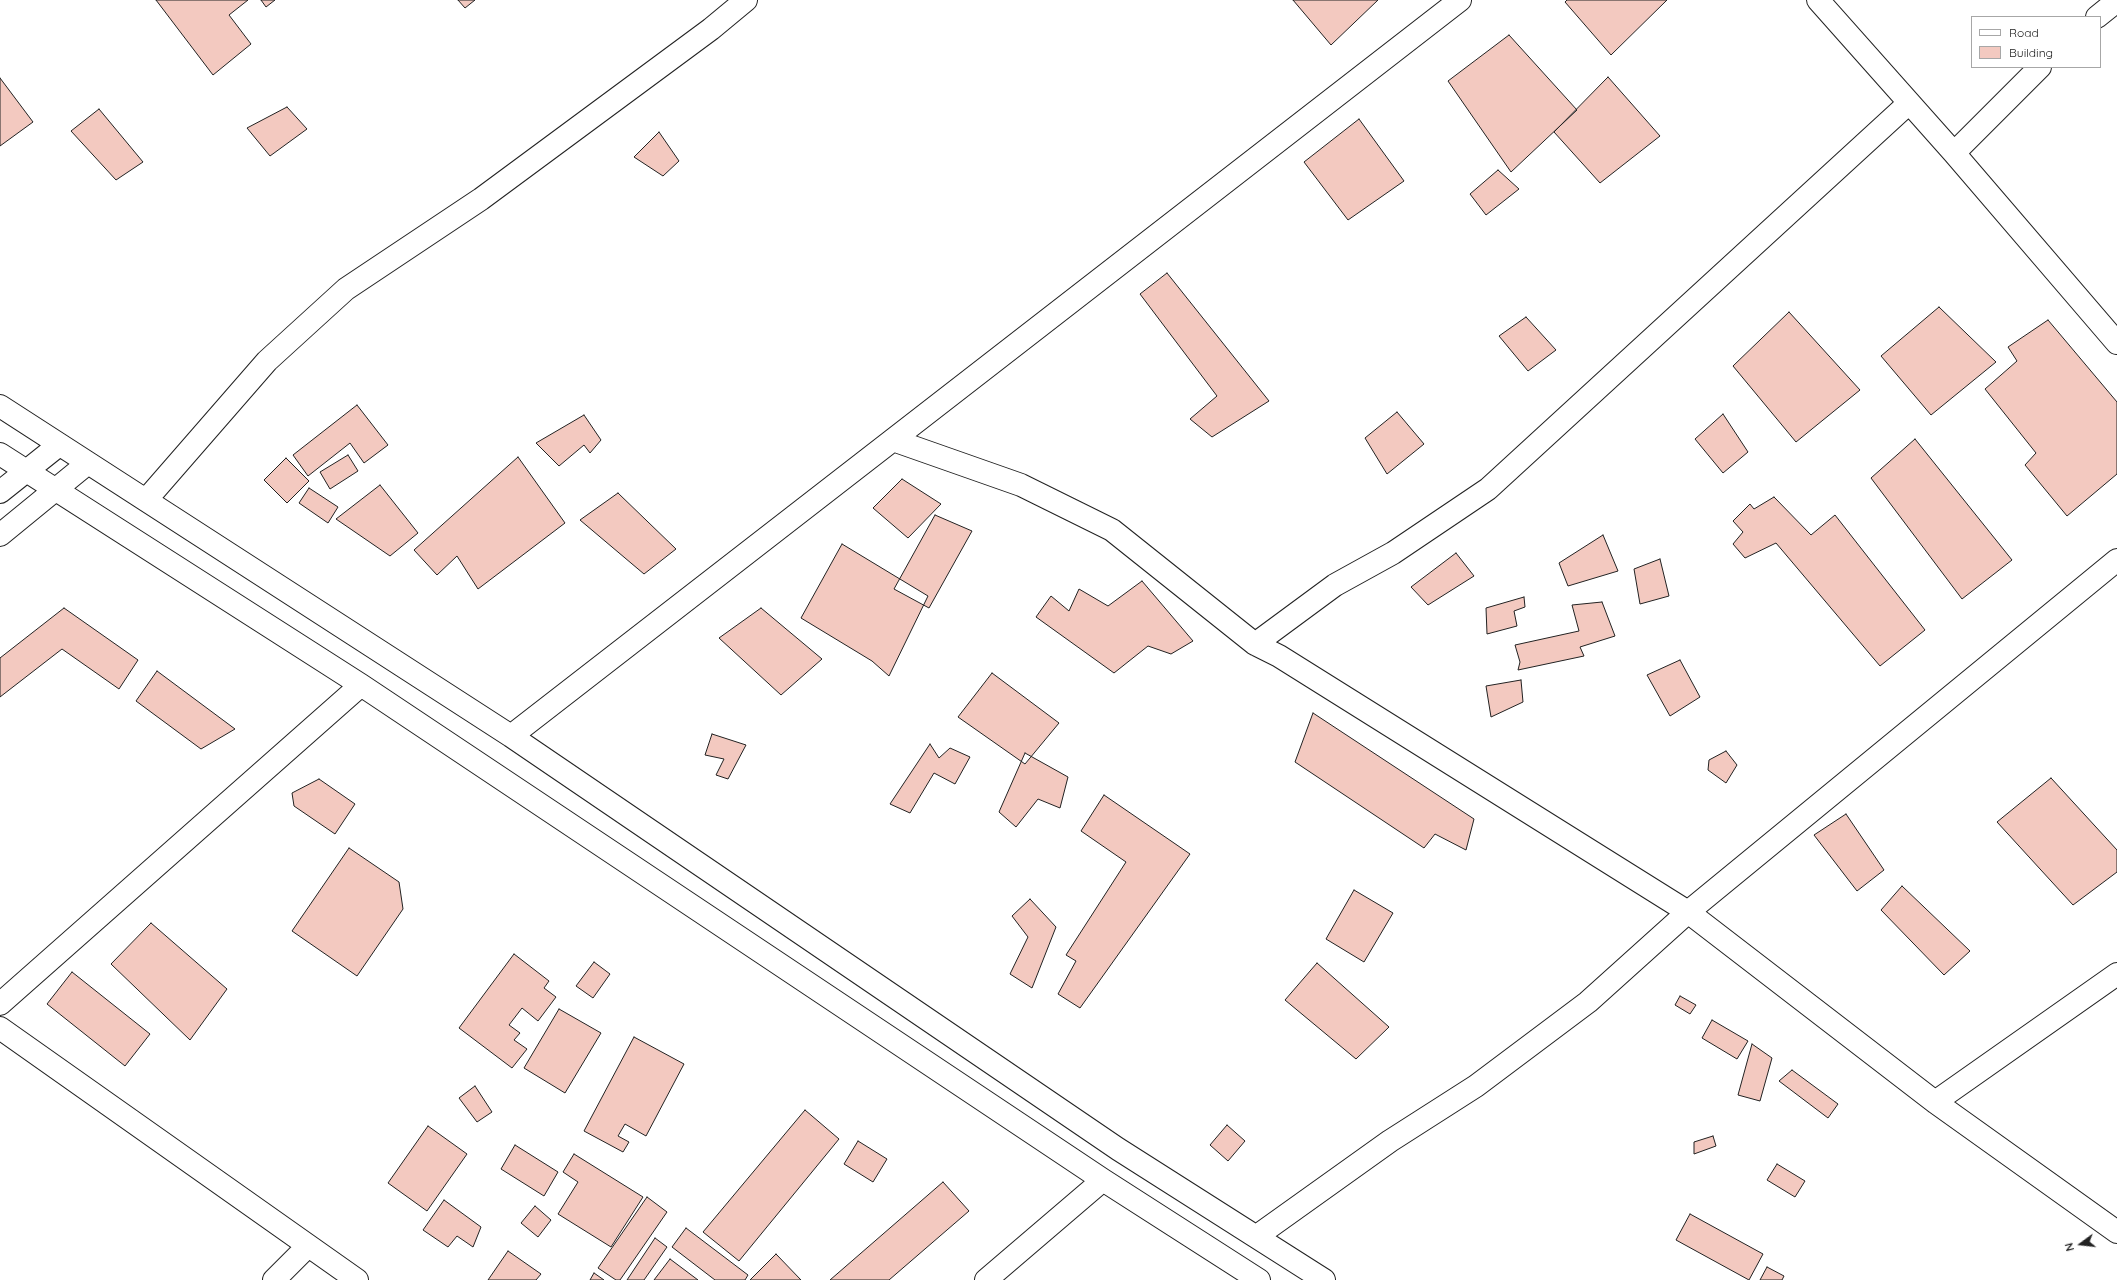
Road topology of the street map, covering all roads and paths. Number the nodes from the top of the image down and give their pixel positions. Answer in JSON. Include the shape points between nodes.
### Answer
{"nodes":[{"id":1,"x":746,"y":0,"type":"edge"},
{"id":2,"x":1460,"y":0,"type":"edge"},
{"id":3,"x":1818,"y":0,"type":"edge"},
{"id":4,"x":2117,"y":1,"type":"edge"},
{"id":5,"x":2098,"y":16,"type":"edge"},
{"id":6,"x":2039,"y":68,"type":"edge"},
{"id":7,"x":1909,"y":103,"type":"junction"},
{"id":8,"x":1954,"y":153,"type":"junction"},
{"id":9,"x":2117,"y":343,"type":"edge"},
{"id":10,"x":0,"y":406,"type":"edge"},
{"id":11,"x":893,"y":440,"type":"junction"},
{"id":12,"x":58,"y":445,"type":"junction"},
{"id":13,"x":0,"y":454,"type":"edge"},
{"id":14,"x":88,"y":464,"type":"junction"},
{"id":15,"x":26,"y":471,"type":"junction"},
{"id":16,"x":56,"y":490,"type":"junction"},
{"id":17,"x":0,"y":492,"type":"edge"},
{"id":18,"x":146,"y":500,"type":"junction"},
{"id":19,"x":0,"y":535,"type":"edge"},
{"id":20,"x":2117,"y":560,"type":"edge"},
{"id":21,"x":1255,"y":644,"type":"junction"},
{"id":22,"x":361,"y":685,"type":"junction"},
{"id":23,"x":511,"y":736,"type":"junction"},
{"id":24,"x":1688,"y":912,"type":"junction"},
{"id":25,"x":2117,"y":974,"type":"edge"},
{"id":26,"x":0,"y":1004,"type":"edge"},
{"id":27,"x":0,"y":1028,"type":"edge"},
{"id":28,"x":1935,"y":1102,"type":"junction"},
{"id":29,"x":1103,"y":1180,"type":"junction"},
{"id":30,"x":2117,"y":1232,"type":"edge"},
{"id":31,"x":1257,"y":1236,"type":"junction"},
{"id":32,"x":308,"y":1246,"type":"junction"},
{"id":33,"x":274,"y":1280,"type":"edge"},
{"id":34,"x":358,"y":1280,"type":"edge"},
{"id":35,"x":986,"y":1280,"type":"edge"},
{"id":36,"x":1259,"y":1280,"type":"edge"},
{"id":37,"x":1324,"y":1280,"type":"edge"}],
"edges":[{"from":1,"to":18,"type":"street","via":[[481,199],[346,288],[267,361]]},
{"from":2,"to":11,"type":"street"},
{"from":3,"to":7,"type":"street"},
{"from":4,"to":5,"type":"street"},
{"from":6,"to":8,"type":"street"},
{"from":7,"to":8,"type":"street"},
{"from":7,"to":21,"type":"street","via":[[1488,488],[1393,553],[1335,585]]},
{"from":8,"to":9,"type":"street"},
{"from":10,"to":12,"type":"street"},
{"from":11,"to":21,"type":"street","via":[[1021,486],[1112,530]]},
{"from":11,"to":23,"type":"street"},
{"from":12,"to":14,"type":"street"},
{"from":12,"to":15,"type":"street"},
{"from":13,"to":15,"type":"street"},
{"from":14,"to":16,"type":"street"},
{"from":14,"to":18,"type":"street"},
{"from":15,"to":16,"type":"street"},
{"from":15,"to":17,"type":"street"},
{"from":16,"to":19,"type":"street"},
{"from":16,"to":22,"type":"street"},
{"from":18,"to":23,"type":"street"},
{"from":20,"to":24,"type":"street"},
{"from":21,"to":24,"type":"street","via":[[1279,656]]},
{"from":22,"to":26,"type":"street"},
{"from":22,"to":29,"type":"street"},
{"from":23,"to":31,"type":"street","via":[[1111,1144]]},
{"from":24,"to":28,"type":"street"},
{"from":24,"to":31,"type":"street","via":[[1582,1006],[1476,1086],[1390,1140]]},
{"from":25,"to":28,"type":"street"},
{"from":27,"to":32,"type":"street"},
{"from":28,"to":30,"type":"street"},
{"from":29,"to":35,"type":"street"},
{"from":29,"to":36,"type":"street"},
{"from":31,"to":37,"type":"street"},
{"from":32,"to":33,"type":"street"},
{"from":32,"to":34,"type":"street"}]}
